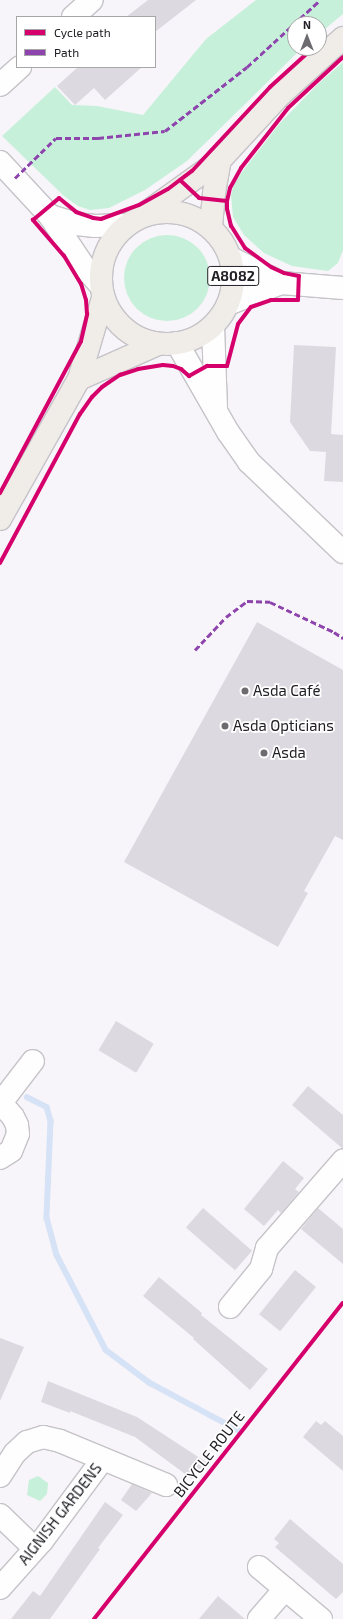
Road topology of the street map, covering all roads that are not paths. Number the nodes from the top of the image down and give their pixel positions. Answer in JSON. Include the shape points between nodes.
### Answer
{"nodes":[{"id":1,"x":92,"y":0,"type":"edge"},
{"id":2,"x":74,"y":16,"type":"edge"},
{"id":3,"x":343,"y":38,"type":"edge"},
{"id":4,"x":19,"y":68,"type":"edge"},
{"id":5,"x":0,"y":85,"type":"edge"},
{"id":6,"x":220,"y":160,"type":"junction"},
{"id":7,"x":0,"y":162,"type":"edge"},
{"id":8,"x":50,"y":216,"type":"junction"},
{"id":9,"x":135,"y":220,"type":"junction"},
{"id":10,"x":211,"y":227,"type":"junction"},
{"id":11,"x":231,"y":258,"type":"junction"},
{"id":12,"x":281,"y":283,"type":"junction"},
{"id":13,"x":343,"y":288,"type":"edge"},
{"id":14,"x":102,"y":292,"type":"junction"},
{"id":15,"x":228,"y":304,"type":"junction"},
{"id":16,"x":213,"y":326,"type":"junction"},
{"id":17,"x":168,"y":343,"type":"junction"},
{"id":18,"x":80,"y":379,"type":"junction"},
{"id":19,"x":217,"y":413,"type":"junction"},
{"id":20,"x":0,"y":519,"type":"edge"},
{"id":21,"x":343,"y":552,"type":"edge"},
{"id":22,"x":33,"y":1061,"type":"dead end"},
{"id":23,"x":0,"y":1105,"type":"edge"},
{"id":24,"x":0,"y":1158,"type":"edge"},
{"id":25,"x":343,"y":1161,"type":"edge"},
{"id":26,"x":230,"y":1307,"type":"dead end"},
{"id":27,"x":103,"y":1459,"type":"junction"},
{"id":28,"x":0,"y":1476,"type":"edge"},
{"id":29,"x":166,"y":1485,"type":"dead end"},
{"id":30,"x":0,"y":1515,"type":"edge"},
{"id":31,"x":34,"y":1548,"type":"junction"},
{"id":32,"x":259,"y":1567,"type":"dead end"},
{"id":33,"x":0,"y":1588,"type":"edge"},
{"id":34,"x":285,"y":1589,"type":"junction"},
{"id":35,"x":259,"y":1619,"type":"edge"},
{"id":36,"x":321,"y":1619,"type":"edge"}],
"edges":[{"from":1,"to":2,"type":"street"},
{"from":3,"to":6,"type":"main road","via":[[281,94]]},
{"from":4,"to":5,"type":"street"},
{"from":6,"to":9,"type":"main road"},
{"from":6,"to":10,"type":"main road"},
{"from":7,"to":8,"type":"street"},
{"from":8,"to":9,"type":"street","via":[[76,224],[95,226]]},
{"from":8,"to":14,"type":"street"},
{"from":9,"to":10,"type":"main road","number":"A8082","via":[[161,211],[179,212]]},
{"from":9,"to":14,"type":"main road","via":[[111,242],[102,264]]},
{"from":10,"to":11,"type":"main road","number":"A8082"},
{"from":11,"to":12,"type":"street"},
{"from":11,"to":15,"type":"main road","number":"A8082","via":[[233,274]]},
{"from":12,"to":13,"type":"street"},
{"from":12,"to":15,"type":"street"},
{"from":14,"to":17,"type":"main road","via":[[112,315],[124,329],[140,339]]},
{"from":14,"to":18,"type":"main road"},
{"from":15,"to":16,"type":"main road","number":"A8082"},
{"from":16,"to":17,"type":"main road","number":"A8082","via":[[196,337]]},
{"from":16,"to":19,"type":"street"},
{"from":17,"to":18,"type":"main road","number":"A8082"},
{"from":17,"to":19,"type":"street"},
{"from":18,"to":20,"type":"main road"},
{"from":19,"to":21,"type":"street","via":[[249,462]]},
{"from":22,"to":23,"type":"street"},
{"from":23,"to":24,"type":"street","via":[[14,1117],[18,1134],[11,1151]]},
{"from":25,"to":26,"type":"street","via":[[266,1248],[261,1269]]},
{"from":27,"to":28,"type":"street","name":"AIGNISH GARDENS","via":[[60,1441],[43,1437],[27,1442],[15,1453]]},
{"from":27,"to":29,"type":"street","name":"AIGNISH GARDENS"},
{"from":27,"to":31,"type":"street","name":"AIGNISH GARDENS","via":[[69,1507]]},
{"from":30,"to":31,"type":"street"},
{"from":31,"to":33,"type":"street","name":"AIGNISH GARDENS"},
{"from":32,"to":34,"type":"street"},
{"from":34,"to":35,"type":"street"},
{"from":34,"to":36,"type":"street"}]}
